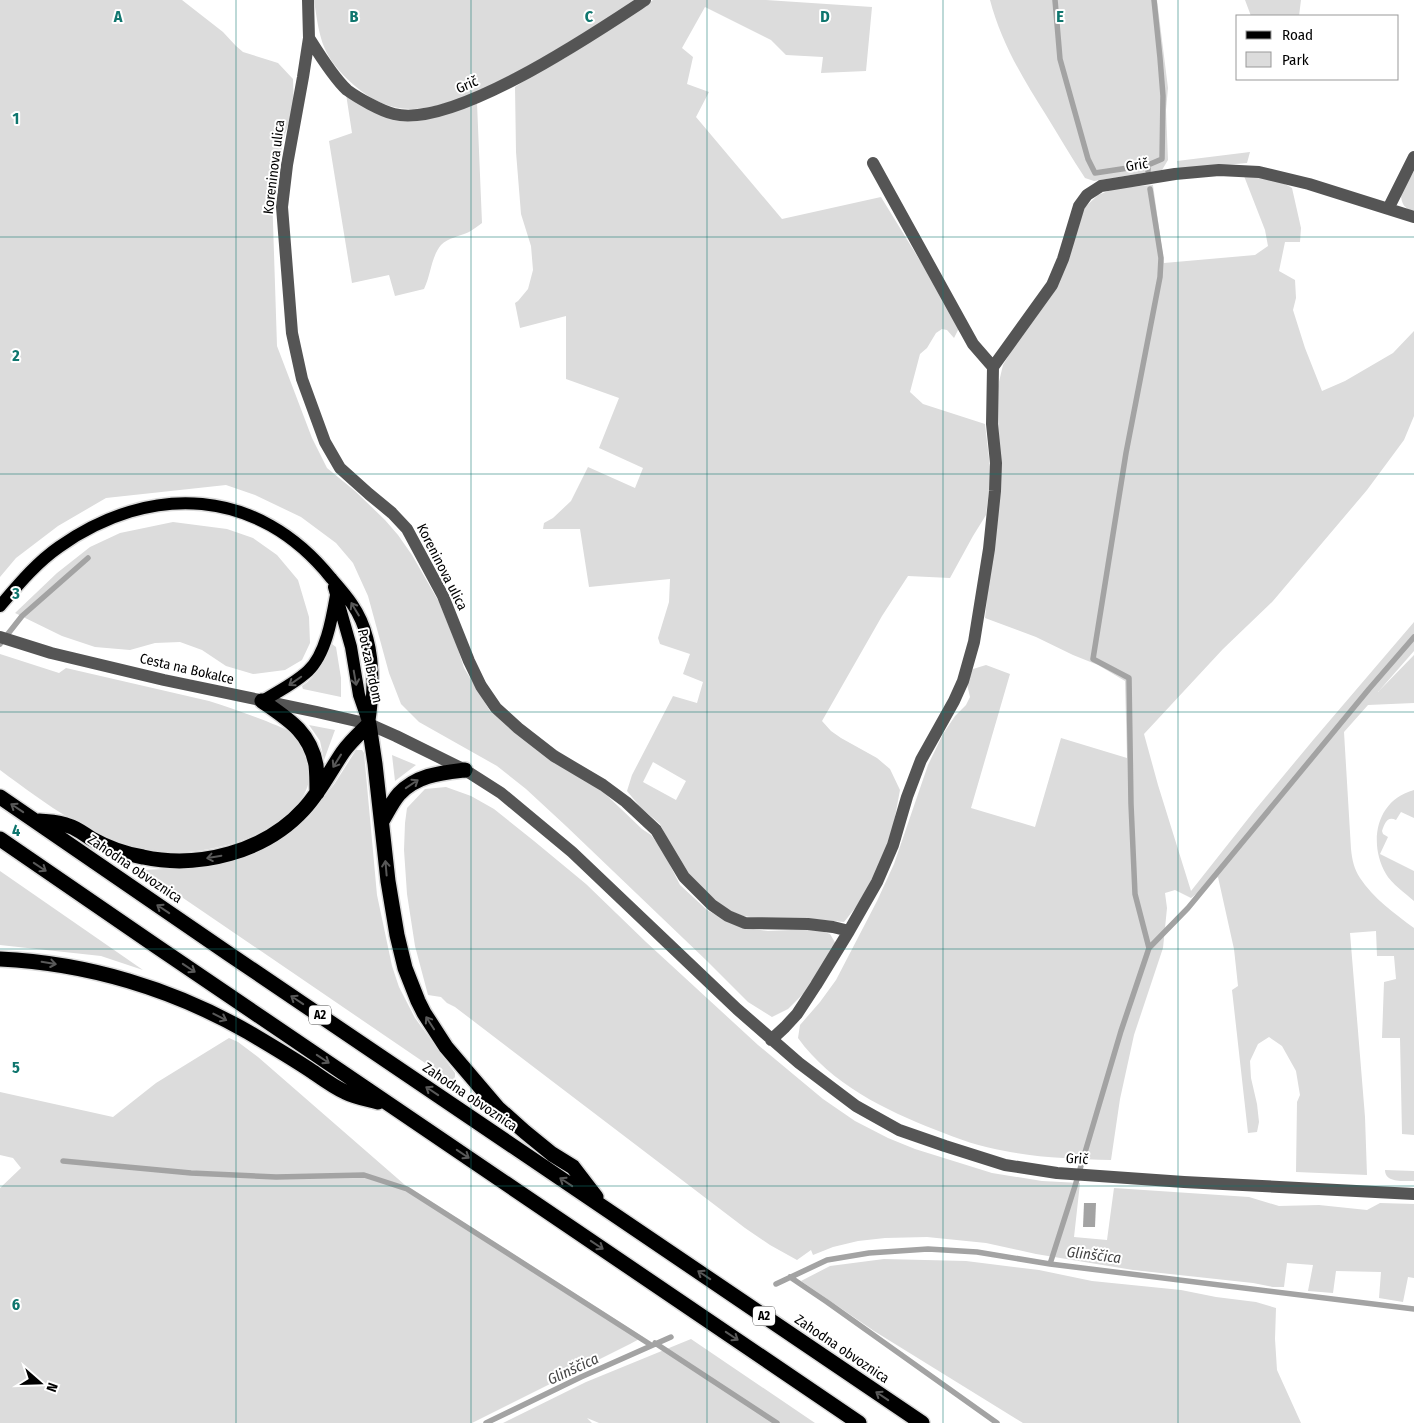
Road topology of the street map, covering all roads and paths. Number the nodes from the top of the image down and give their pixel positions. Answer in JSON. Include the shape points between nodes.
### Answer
{"nodes":[{"id":1,"x":308,"y":0,"type":"edge"},
{"id":2,"x":645,"y":0,"type":"edge"},
{"id":3,"x":309,"y":38,"type":"junction"},
{"id":4,"x":1414,"y":157,"type":"edge"},
{"id":5,"x":873,"y":163,"type":"dead end"},
{"id":6,"x":1388,"y":209,"type":"junction"},
{"id":7,"x":1414,"y":216,"type":"edge"},
{"id":8,"x":993,"y":367,"type":"junction"},
{"id":9,"x":332,"y":579,"type":"junction"},
{"id":10,"x":336,"y":592,"type":"junction"},
{"id":11,"x":0,"y":606,"type":"edge"},
{"id":12,"x":0,"y":637,"type":"edge"},
{"id":13,"x":262,"y":701,"type":"junction"},
{"id":14,"x":369,"y":724,"type":"junction"},
{"id":15,"x":465,"y":770,"type":"junction"},
{"id":16,"x":317,"y":793,"type":"junction"},
{"id":17,"x":0,"y":797,"type":"edge"},
{"id":18,"x":33,"y":820,"type":"junction"},
{"id":19,"x":382,"y":821,"type":"junction"},
{"id":20,"x":0,"y":839,"type":"edge"},
{"id":21,"x":849,"y":931,"type":"junction"},
{"id":22,"x":0,"y":959,"type":"edge"},
{"id":23,"x":771,"y":1040,"type":"junction"},
{"id":24,"x":394,"y":1107,"type":"junction"},
{"id":25,"x":1414,"y":1194,"type":"edge"},
{"id":26,"x":607,"y":1210,"type":"junction"},
{"id":27,"x":860,"y":1423,"type":"edge"},
{"id":28,"x":922,"y":1423,"type":"edge"}],
"edges":[{"from":1,"to":3,"type":"street","name":"Koreninova ulica"},
{"from":2,"to":3,"type":"street","name":"Grič","via":[[568,50],[497,88],[452,108],[417,115],[395,114],[347,90]]},
{"from":3,"to":21,"type":"street","name":"Koreninova ulica","via":[[282,207],[292,333],[300,370],[325,442],[340,468],[407,528],[443,596],[481,686],[496,708],[554,756],[626,802],[656,830],[684,878],[712,905],[745,923],[808,924]]},
{"from":4,"to":6,"type":"street"},
{"from":5,"to":8,"type":"street","via":[[974,344]]},
{"from":6,"to":7,"type":"street","name":"Grič"},
{"from":6,"to":8,"type":"street","name":"Grič","via":[[1259,172],[1219,170],[1102,186],[1087,195],[1078,206],[1052,285]]},
{"from":8,"to":21,"type":"street","via":[[995,490],[974,642],[963,681],[921,760],[877,882]]},
{"from":9,"to":10,"type":"main road","name":"Pot za Brdom"},
{"from":9,"to":11,"type":"main road","name":"Pot za Brdom","via":[[303,547],[270,525],[220,506],[181,502],[119,515],[87,530],[32,569]]},
{"from":14,"to":9,"type":"main road","name":"Pot za Brdom","one_way":true,"via":[[373,678],[367,638],[352,604]]},
{"from":10,"to":13,"type":"main road","one_way":true,"via":[[330,626],[313,665],[302,676]]},
{"from":10,"to":14,"type":"main road","name":"Pot za Brdom","one_way":true,"via":[[351,647],[359,695]]},
{"from":12,"to":13,"type":"street","name":"Cesta na Bokalce","via":[[52,653]]},
{"from":13,"to":14,"type":"street","name":"Cesta na Bokalce"},
{"from":13,"to":16,"type":"highway","via":[[300,730],[308,742],[316,767]]},
{"from":14,"to":15,"type":"street","name":"Cesta na Bokalce"},
{"from":14,"to":16,"type":"highway","one_way":true,"via":[[344,750]]},
{"from":14,"to":19,"type":"highway"},
{"from":19,"to":15,"type":"highway","one_way":true,"via":[[398,796],[417,780]]},
{"from":15,"to":23,"type":"street","name":"Grič","via":[[501,793],[572,852]]},
{"from":16,"to":18,"type":"highway","one_way":true,"via":[[295,818],[260,842],[232,853],[193,860],[142,857],[103,845],[70,826]]},
{"from":18,"to":17,"type":"highway","name":"Zahodna obvoznica","number":"A2","one_way":true},
{"from":26,"to":18,"type":"highway","name":"Zahodna obvoznica","number":"A2","one_way":true},
{"from":26,"to":19,"type":"highway","one_way":true,"via":[[573,1167],[552,1154],[498,1108],[446,1047],[424,1013],[405,968],[397,935]]},
{"from":20,"to":24,"type":"highway","one_way":true},
{"from":21,"to":23,"type":"street","via":[[796,1014]]},
{"from":22,"to":24,"type":"highway","one_way":true,"via":[[68,967],[160,991],[247,1032],[345,1092]]},
{"from":23,"to":25,"type":"street","name":"Grič","via":[[856,1106],[899,1130],[1005,1164],[1067,1173],[1184,1182]]},
{"from":24,"to":27,"type":"highway","one_way":true},
{"from":28,"to":26,"type":"highway","name":"Zahodna obvoznica","number":"A2","one_way":true}]}
